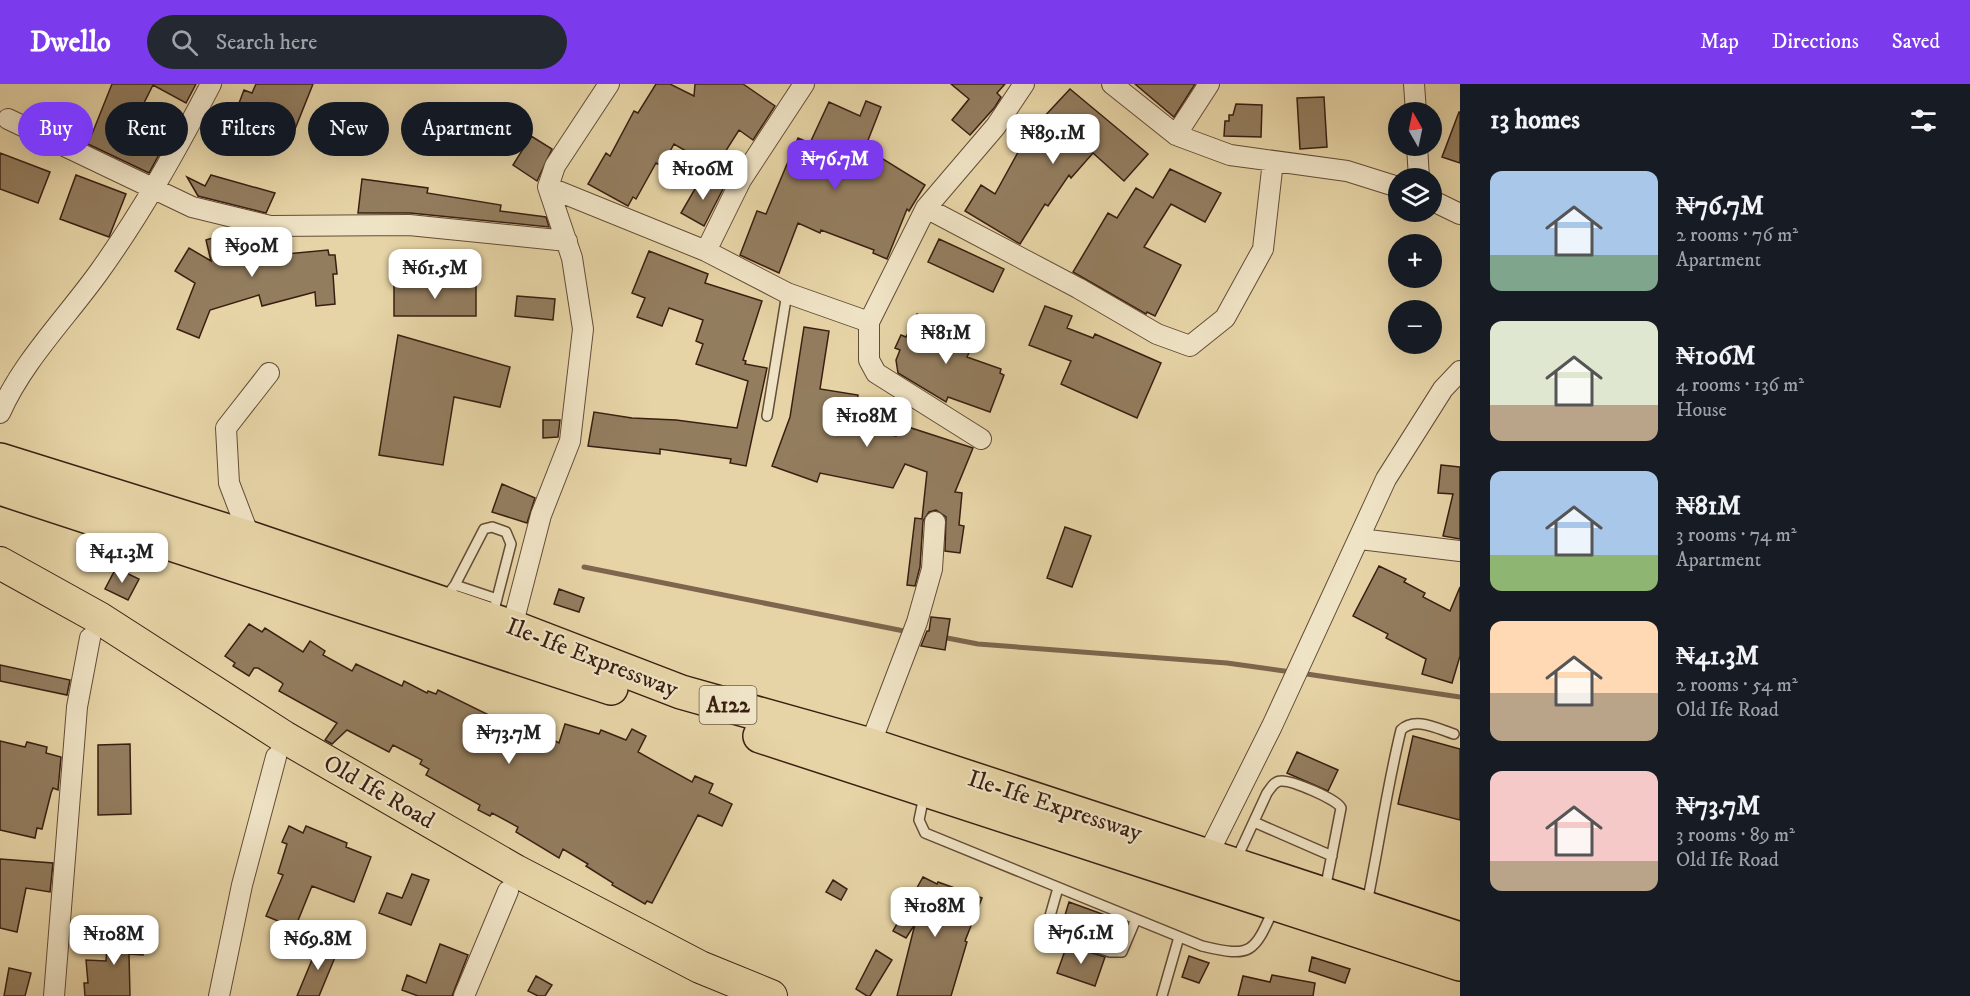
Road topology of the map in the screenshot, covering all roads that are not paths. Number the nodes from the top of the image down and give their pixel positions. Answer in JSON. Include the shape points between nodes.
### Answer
{"nodes":[{"id":1,"x":211,"y":84,"type":"edge"},
{"id":2,"x":609,"y":84,"type":"edge"},
{"id":3,"x":804,"y":84,"type":"edge"},
{"id":4,"x":1024,"y":84,"type":"edge"},
{"id":5,"x":1112,"y":84,"type":"edge"},
{"id":6,"x":1209,"y":84,"type":"edge"},
{"id":7,"x":1414,"y":84,"type":"edge"},
{"id":8,"x":1415,"y":102,"type":"edge"},
{"id":9,"x":8,"y":119,"type":"dead end"},
{"id":10,"x":1176,"y":135,"type":"junction"},
{"id":11,"x":1273,"y":161,"type":"junction"},
{"id":12,"x":1388,"y":184,"type":"edge"},
{"id":13,"x":548,"y":187,"type":"junction"},
{"id":14,"x":156,"y":188,"type":"junction"},
{"id":15,"x":1442,"y":205,"type":"edge"},
{"id":16,"x":926,"y":208,"type":"junction"},
{"id":17,"x":1460,"y":214,"type":"edge"},
{"id":18,"x":567,"y":241,"type":"junction"},
{"id":19,"x":706,"y":251,"type":"junction"},
{"id":20,"x":787,"y":293,"type":"junction"},
{"id":21,"x":869,"y":322,"type":"junction"},
{"id":22,"x":1460,"y":371,"type":"edge"},
{"id":23,"x":269,"y":373,"type":"dead end"},
{"id":24,"x":6,"y":384,"type":"edge"},
{"id":25,"x":1452,"y":390,"type":"edge"},
{"id":26,"x":0,"y":413,"type":"edge"},
{"id":27,"x":767,"y":416,"type":"dead end"},
{"id":28,"x":981,"y":439,"type":"dead end"},
{"id":29,"x":0,"y":459,"type":"edge"},
{"id":30,"x":0,"y":488,"type":"edge"},
{"id":31,"x":935,"y":522,"type":"dead end"},
{"id":32,"x":250,"y":538,"type":"junction"},
{"id":33,"x":1360,"y":539,"type":"junction"},
{"id":34,"x":1460,"y":551,"type":"edge"},
{"id":35,"x":0,"y":563,"type":"edge"},
{"id":36,"x":0,"y":588,"type":"edge"},
{"id":37,"x":447,"y":594,"type":"junction"},
{"id":38,"x":500,"y":615,"type":"junction"},
{"id":39,"x":90,"y":638,"type":"junction"},
{"id":40,"x":1454,"y":734,"type":"dead end"},
{"id":41,"x":870,"y":745,"type":"junction"},
{"id":42,"x":276,"y":757,"type":"junction"},
{"id":43,"x":926,"y":790,"type":"junction"},
{"id":44,"x":387,"y":809,"type":"junction"},
{"id":45,"x":1254,"y":822,"type":"junction"},
{"id":46,"x":1332,"y":856,"type":"junction"},
{"id":47,"x":1221,"y":860,"type":"junction"},
{"id":48,"x":1058,"y":888,"type":"junction"},
{"id":49,"x":508,"y":891,"type":"junction"},
{"id":50,"x":1324,"y":894,"type":"junction"},
{"id":51,"x":1276,"y":905,"type":"junction"},
{"id":52,"x":1365,"y":908,"type":"junction"},
{"id":53,"x":1136,"y":919,"type":"junction"},
{"id":54,"x":1179,"y":937,"type":"junction"},
{"id":55,"x":1460,"y":939,"type":"edge"},
{"id":56,"x":1460,"y":964,"type":"edge"},
{"id":57,"x":54,"y":996,"type":"edge"},
{"id":58,"x":219,"y":996,"type":"edge"},
{"id":59,"x":464,"y":996,"type":"edge"},
{"id":60,"x":713,"y":996,"type":"edge"},
{"id":61,"x":771,"y":996,"type":"edge"},
{"id":62,"x":1162,"y":996,"type":"edge"}],
"edges":[{"from":1,"to":14,"type":"street"},
{"from":2,"to":13,"type":"street","via":[[555,166]]},
{"from":3,"to":19,"type":"street","via":[[741,180]]},
{"from":4,"to":16,"type":"street","via":[[996,126]]},
{"from":5,"to":10,"type":"street"},
{"from":6,"to":10,"type":"street"},
{"from":7,"to":8,"type":"street"},
{"from":9,"to":14,"type":"street"},
{"from":10,"to":11,"type":"street","via":[[1230,155]]},
{"from":11,"to":12,"type":"street","via":[[1347,171]]},
{"from":11,"to":16,"type":"street","via":[[1263,249],[1225,318],[1190,346],[1157,334]]},
{"from":13,"to":18,"type":"street"},
{"from":13,"to":19,"type":"street"},
{"from":14,"to":18,"type":"street","via":[[192,207],[270,226],[409,225]]},
{"from":14,"to":24,"type":"street","via":[[100,271]]},
{"from":15,"to":17,"type":"street"},
{"from":16,"to":21,"type":"street"},
{"from":18,"to":38,"type":"street","via":[[583,329],[570,441]]},
{"from":19,"to":20,"type":"street"},
{"from":20,"to":21,"type":"street"},
{"from":20,"to":27,"type":"lane"},
{"from":21,"to":28,"type":"street","via":[[869,360],[876,373]]},
{"from":22,"to":25,"type":"street"},
{"from":23,"to":32,"type":"street","via":[[226,428],[229,483]]},
{"from":24,"to":26,"type":"street"},
{"from":25,"to":33,"type":"street","via":[[1386,479]]},
{"from":29,"to":32,"type":"highway","name":"Ile-Ife Expressway","number":"A122"},
{"from":30,"to":43,"type":"highway","name":"Ile-Ife Expressway","number":"A122"},
{"from":31,"to":41,"type":"street","via":[[933,569]]},
{"from":32,"to":37,"type":"highway","name":"Ile-Ife Expressway","number":"A122"},
{"from":33,"to":34,"type":"street"},
{"from":33,"to":47,"type":"street"},
{"from":35,"to":44,"type":"main road","name":"Old Ife Road","via":[[99,618],[284,737]]},
{"from":36,"to":39,"type":"main road","name":"Old Ife Road"},
{"from":37,"to":38,"type":"highway","name":"Ile-Ife Expressway","number":"A122"},
{"from":37,"to":38,"type":"lane","via":[[484,529],[492,527],[506,532],[510,539]]},
{"from":38,"to":41,"type":"highway","name":"Ile-Ife Expressway","number":"A122","via":[[681,692]]},
{"from":39,"to":42,"type":"main road","name":"Old Ife Road"},
{"from":39,"to":57,"type":"street","via":[[77,707]]},
{"from":40,"to":52,"type":"lane","via":[[1414,723],[1401,730]]},
{"from":41,"to":47,"type":"highway","name":"Ile-Ife Expressway","number":"A122"},
{"from":42,"to":44,"type":"main road","name":"Old Ife Road"},
{"from":42,"to":58,"type":"street","via":[[242,885]]},
{"from":43,"to":48,"type":"lane","via":[[919,820],[925,833]]},
{"from":43,"to":51,"type":"highway","name":"Ile-Ife Expressway","number":"A122"},
{"from":44,"to":49,"type":"main road","name":"Old Ife Road"},
{"from":44,"to":61,"type":"main road","name":"Old Ife Road","via":[[690,962]]},
{"from":45,"to":46,"type":"lane"},
{"from":45,"to":46,"type":"lane","via":[[1267,793],[1278,781],[1334,800],[1341,814]]},
{"from":45,"to":47,"type":"lane"},
{"from":46,"to":50,"type":"lane"},
{"from":47,"to":50,"type":"highway","name":"Ile-Ife Expressway","number":"A122"},
{"from":48,"to":53,"type":"lane"},
{"from":48,"to":53,"type":"lane","via":[[1048,922],[1054,933],[1119,953],[1125,948]]},
{"from":49,"to":59,"type":"street"},
{"from":49,"to":60,"type":"main road","name":"Old Ife Road"},
{"from":50,"to":52,"type":"highway","name":"Ile-Ife Expressway","number":"A122"},
{"from":51,"to":54,"type":"lane","via":[[1260,940],[1243,952],[1224,951]]},
{"from":51,"to":56,"type":"highway","name":"Ile-Ife Expressway","number":"A122"},
{"from":52,"to":55,"type":"highway","name":"Ile-Ife Expressway","number":"A122"},
{"from":53,"to":54,"type":"lane"},
{"from":54,"to":62,"type":"lane"}]}
